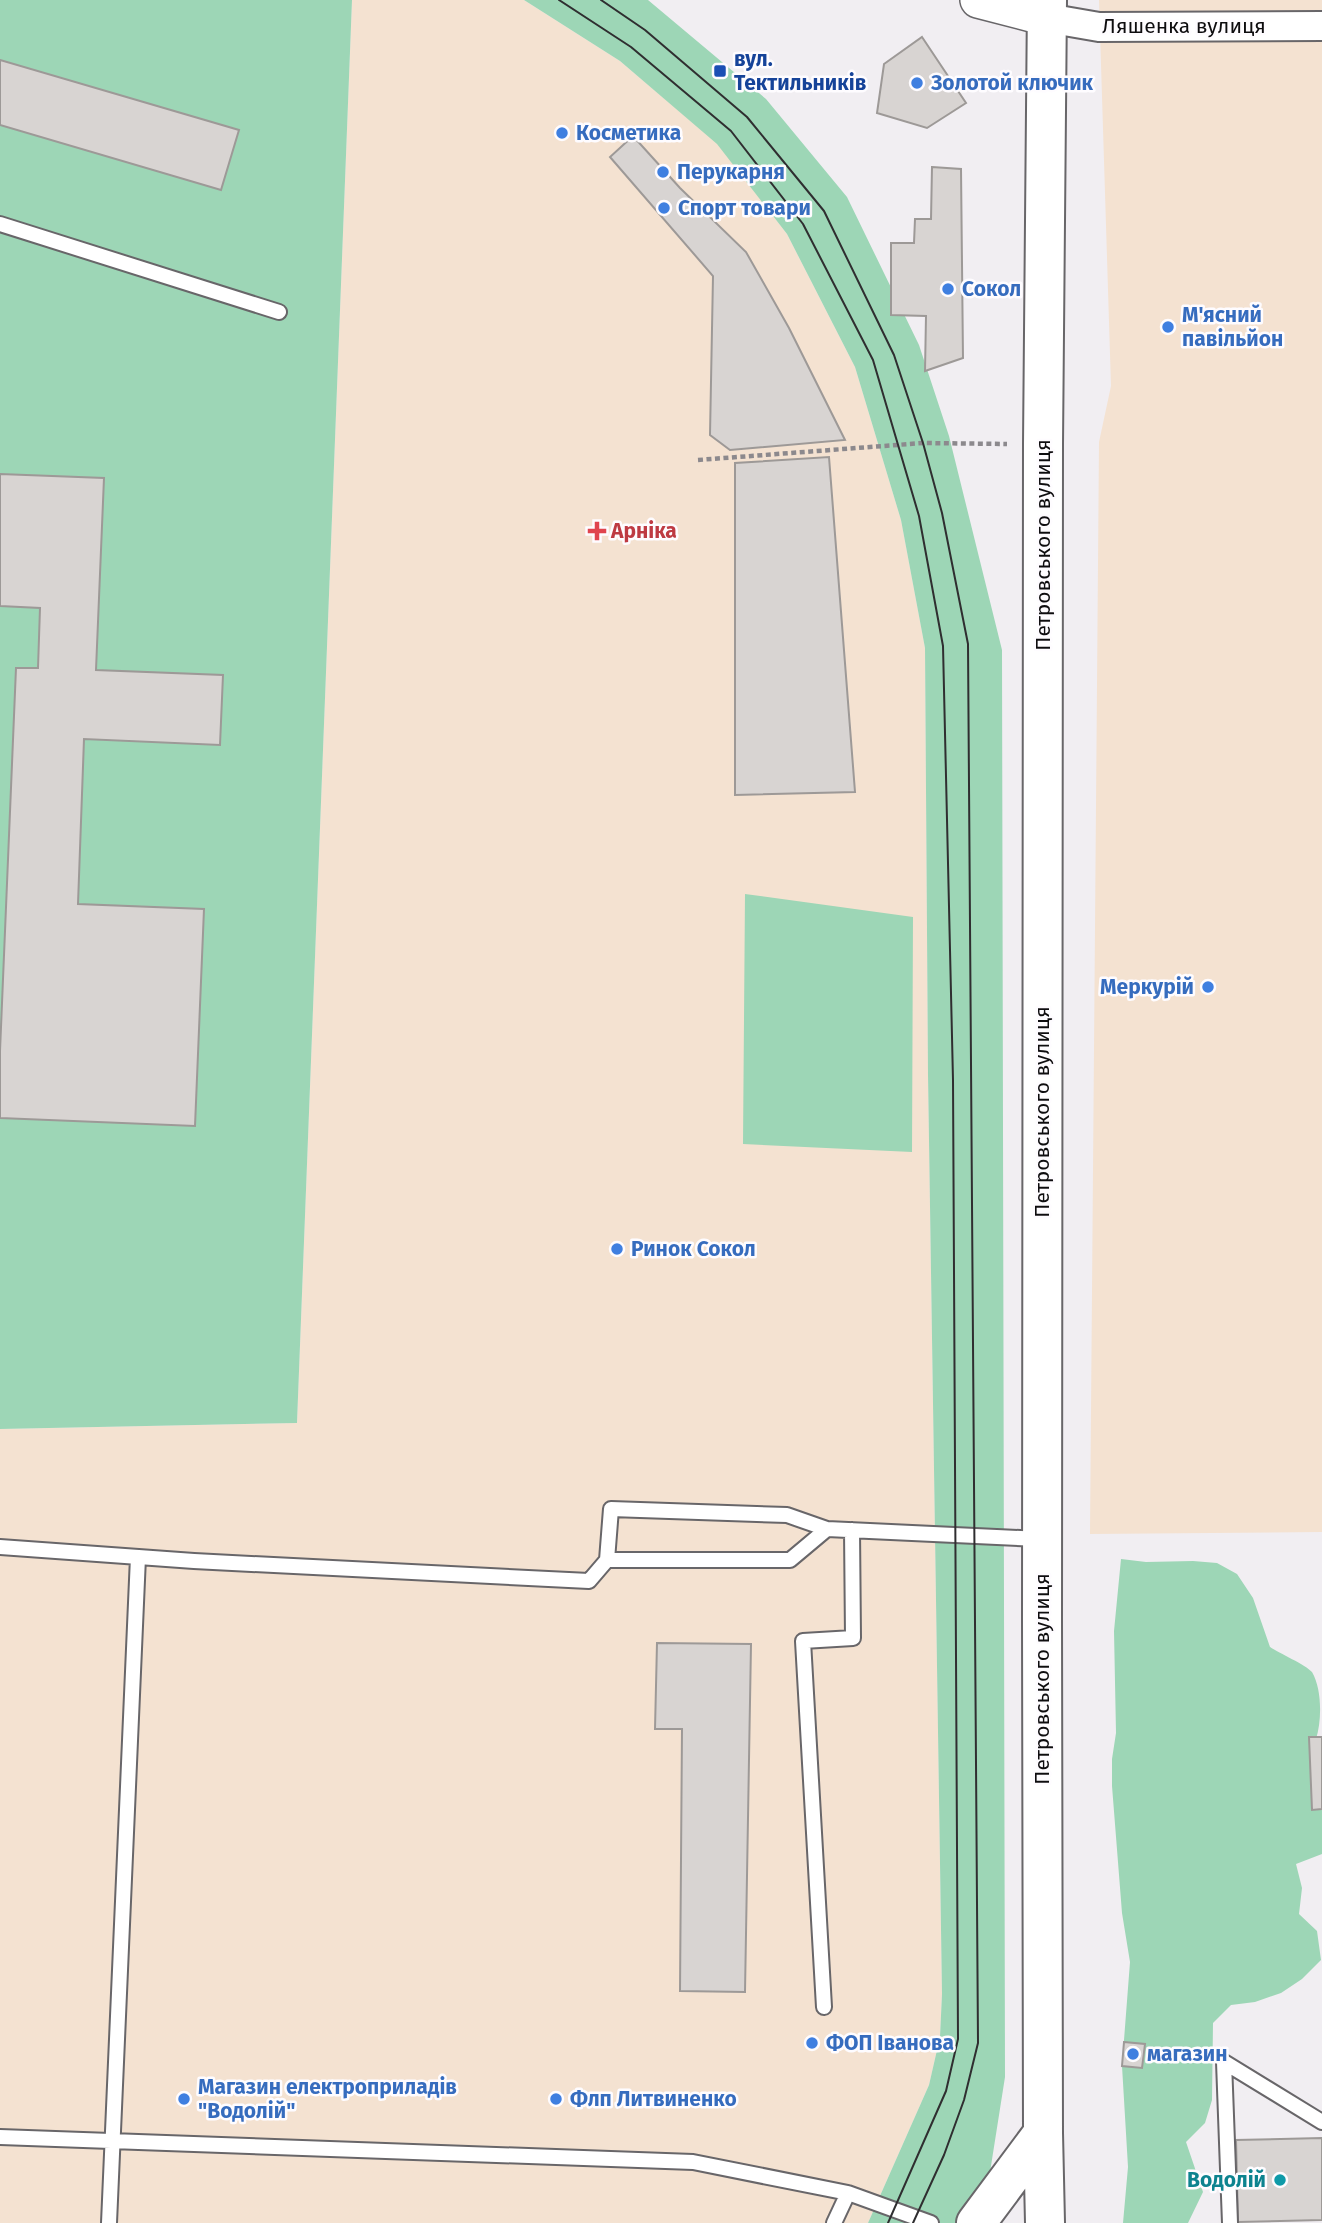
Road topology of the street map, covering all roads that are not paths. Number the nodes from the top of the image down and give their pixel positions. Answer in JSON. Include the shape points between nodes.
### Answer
{"nodes":[{"id":1,"x":978,"y":0,"type":"edge"},
{"id":2,"x":1047,"y":9,"type":"edge"},
{"id":3,"x":1322,"y":26,"type":"edge"},
{"id":4,"x":0,"y":224,"type":"edge"},
{"id":5,"x":279,"y":312,"type":"dead end"},
{"id":6,"x":827,"y":1529,"type":"junction"},
{"id":7,"x":852,"y":1530,"type":"junction"},
{"id":8,"x":1042,"y":1539,"type":"junction"},
{"id":9,"x":0,"y":1547,"type":"edge"},
{"id":10,"x":138,"y":1557,"type":"junction"},
{"id":11,"x":607,"y":1560,"type":"junction"},
{"id":12,"x":824,"y":2007,"type":"dead end"},
{"id":13,"x":1322,"y":2122,"type":"edge"},
{"id":14,"x":1043,"y":2133,"type":"junction"},
{"id":15,"x":0,"y":2137,"type":"edge"},
{"id":16,"x":112,"y":2141,"type":"junction"},
{"id":17,"x":848,"y":2193,"type":"junction"},
{"id":18,"x":109,"y":2223,"type":"edge"},
{"id":19,"x":834,"y":2223,"type":"edge"},
{"id":20,"x":931,"y":2223,"type":"edge"},
{"id":21,"x":976,"y":2223,"type":"edge"},
{"id":22,"x":1045,"y":2223,"type":"edge"},
{"id":23,"x":1056,"y":2223,"type":"edge"},
{"id":24,"x":1230,"y":2223,"type":"edge"}],
"edges":[{"from":1,"to":2,"type":"street"},
{"from":2,"to":3,"type":"street","name":"Ляшенка вулиця","via":[[1099,27]]},
{"from":2,"to":8,"type":"main road","name":"Петровського вулиця"},
{"from":4,"to":5,"type":"lane"},
{"from":6,"to":7,"type":"lane"},
{"from":6,"to":11,"type":"lane","via":[[790,1560]]},
{"from":6,"to":11,"type":"lane","via":[[787,1515],[611,1509]]},
{"from":7,"to":8,"type":"lane"},
{"from":7,"to":12,"type":"lane","via":[[853,1638],[803,1641]]},
{"from":8,"to":14,"type":"main road","name":"Петровського вулиця"},
{"from":9,"to":10,"type":"lane"},
{"from":10,"to":11,"type":"lane","via":[[589,1580]]},
{"from":10,"to":16,"type":"lane"},
{"from":13,"to":24,"type":"lane","via":[[1224,2062]]},
{"from":14,"to":21,"type":"main road"},
{"from":14,"to":22,"type":"main road","name":"Петровського вулиця"},
{"from":14,"to":23,"type":"main road"},
{"from":15,"to":16,"type":"lane"},
{"from":16,"to":17,"type":"lane","via":[[693,2161]]},
{"from":16,"to":18,"type":"lane"},
{"from":17,"to":19,"type":"lane"},
{"from":17,"to":20,"type":"lane"}]}
